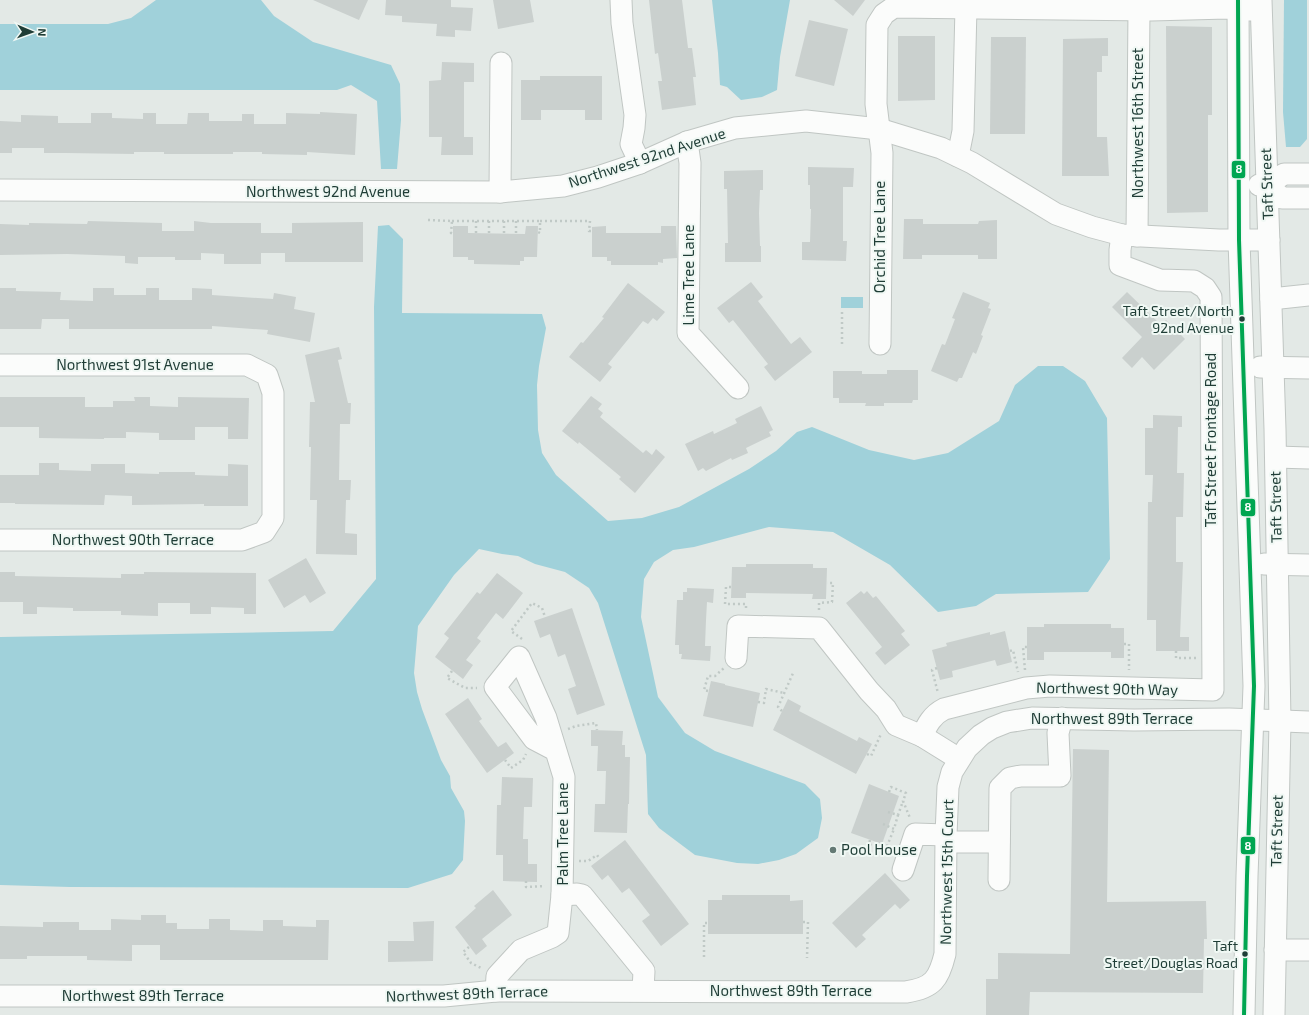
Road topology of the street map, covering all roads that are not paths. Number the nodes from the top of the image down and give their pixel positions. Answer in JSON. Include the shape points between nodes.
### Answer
{"nodes":[{"id":1,"x":621,"y":0,"type":"edge"},
{"id":2,"x":1213,"y":4,"type":"edge"},
{"id":3,"x":1238,"y":5,"type":"edge"},
{"id":4,"x":1261,"y":5,"type":"edge"},
{"id":5,"x":966,"y":7,"type":"junction"},
{"id":6,"x":1139,"y":9,"type":"junction"},
{"id":7,"x":501,"y":63,"type":"dead end"},
{"id":8,"x":879,"y":129,"type":"junction"},
{"id":9,"x":687,"y":142,"type":"junction"},
{"id":10,"x":958,"y":156,"type":"junction"},
{"id":11,"x":640,"y":163,"type":"junction"},
{"id":12,"x":1309,"y":174,"type":"edge"},
{"id":13,"x":1267,"y":185,"type":"junction"},
{"id":14,"x":1239,"y":186,"type":"junction"},
{"id":15,"x":0,"y":190,"type":"edge"},
{"id":16,"x":500,"y":192,"type":"junction"},
{"id":17,"x":1309,"y":198,"type":"edge"},
{"id":18,"x":1129,"y":235,"type":"junction"},
{"id":19,"x":1239,"y":240,"type":"junction"},
{"id":20,"x":1269,"y":240,"type":"junction"},
{"id":21,"x":1309,"y":295,"type":"edge"},
{"id":22,"x":1271,"y":299,"type":"junction"},
{"id":23,"x":880,"y":344,"type":"dead end"},
{"id":24,"x":0,"y":364,"type":"edge"},
{"id":25,"x":1243,"y":367,"type":"junction"},
{"id":26,"x":1273,"y":367,"type":"junction"},
{"id":27,"x":1309,"y":368,"type":"edge"},
{"id":28,"x":738,"y":388,"type":"dead end"},
{"id":29,"x":1276,"y":457,"type":"junction"},
{"id":30,"x":1309,"y":458,"type":"edge"},
{"id":31,"x":264,"y":532,"type":"joint"},
{"id":32,"x":0,"y":540,"type":"edge"},
{"id":33,"x":1250,"y":564,"type":"junction"},
{"id":34,"x":1277,"y":564,"type":"junction"},
{"id":35,"x":1309,"y":565,"type":"edge"},
{"id":36,"x":736,"y":658,"type":"road end"},
{"id":37,"x":1213,"y":690,"type":"joint"},
{"id":38,"x":1070,"y":718,"type":"junction"},
{"id":39,"x":1253,"y":720,"type":"junction"},
{"id":40,"x":1280,"y":721,"type":"junction"},
{"id":41,"x":1309,"y":722,"type":"edge"},
{"id":42,"x":922,"y":736,"type":"junction"},
{"id":43,"x":547,"y":741,"type":"junction"},
{"id":44,"x":959,"y":759,"type":"junction"},
{"id":45,"x":946,"y":838,"type":"junction"},
{"id":46,"x":999,"y":842,"type":"junction"},
{"id":47,"x":905,"y":864,"type":"road end"},
{"id":48,"x":999,"y":880,"type":"dead end"},
{"id":49,"x":562,"y":890,"type":"junction"},
{"id":50,"x":1275,"y":950,"type":"junction"},
{"id":51,"x":1309,"y":950,"type":"edge"},
{"id":52,"x":496,"y":983,"type":"junction"},
{"id":53,"x":932,"y":983,"type":"joint"},
{"id":54,"x":643,"y":990,"type":"junction"},
{"id":55,"x":0,"y":996,"type":"edge"},
{"id":56,"x":343,"y":1006,"type":"edge"},
{"id":57,"x":1244,"y":1015,"type":"edge"},
{"id":58,"x":1274,"y":1015,"type":"edge"}],
"edges":[{"from":1,"to":11,"type":"street","via":[[635,115],[631,144]]},
{"from":2,"to":3,"type":"street","via":[[1227,8]]},
{"from":2,"to":6,"type":"street"},
{"from":3,"to":4,"type":"street"},
{"from":3,"to":14,"type":"street","name":"Taft Street"},
{"from":4,"to":13,"type":"street","name":"Taft Street"},
{"from":5,"to":6,"type":"street"},
{"from":5,"to":8,"type":"street","name":"Orchid Tree Lane","via":[[894,7],[884,14],[877,25],[876,104]]},
{"from":5,"to":10,"type":"street","via":[[963,132]]},
{"from":6,"to":18,"type":"street","name":"Northwest 16th Street"},
{"from":7,"to":16,"type":"street"},
{"from":8,"to":9,"type":"street","name":"Northwest 92nd Avenue","via":[[806,121],[735,128]]},
{"from":8,"to":10,"type":"street","name":"Northwest 92nd Avenue"},
{"from":8,"to":23,"type":"street","name":"Orchid Tree Lane","via":[[882,153]]},
{"from":9,"to":11,"type":"street","name":"Northwest 92nd Avenue"},
{"from":9,"to":28,"type":"street","name":"Lime Tree Lane","via":[[690,163],[688,333]]},
{"from":10,"to":18,"type":"street","name":"Northwest 92nd Avenue","via":[[1056,214],[1092,227]]},
{"from":11,"to":16,"type":"street","name":"Northwest 92nd Avenue","via":[[563,186]]},
{"from":12,"to":13,"type":"street","via":[[1284,174]]},
{"from":13,"to":14,"type":"street"},
{"from":13,"to":17,"type":"street","via":[[1282,198]]},
{"from":13,"to":20,"type":"street","name":"Taft Street"},
{"from":14,"to":19,"type":"street","name":"Taft Street"},
{"from":15,"to":16,"type":"street","name":"Northwest 92nd Avenue"},
{"from":18,"to":19,"type":"street","name":"Northwest 92nd Avenue"},
{"from":18,"to":37,"type":"street","name":"Taft Street Frontage Road","via":[[1120,250],[1120,265],[1160,280],[1194,281],[1205,288],[1211,296]]},
{"from":19,"to":20,"type":"street","name":"Northwest 92nd Avenue"},
{"from":19,"to":25,"type":"street","name":"Taft Street"},
{"from":20,"to":22,"type":"street","name":"Taft Street"},
{"from":21,"to":22,"type":"street"},
{"from":22,"to":26,"type":"street","name":"Taft Street"},
{"from":24,"to":31,"type":"street","name":"Northwest 91st Avenue","via":[[247,365],[267,375],[273,392],[273,518]]},
{"from":25,"to":26,"type":"street"},
{"from":25,"to":33,"type":"street","name":"Taft Street"},
{"from":26,"to":27,"type":"street"},
{"from":26,"to":29,"type":"street","name":"Taft Street"},
{"from":29,"to":30,"type":"street"},
{"from":29,"to":34,"type":"street","name":"Taft Street"},
{"from":31,"to":32,"type":"street","name":"Northwest 90th Terrace","via":[[242,540]]},
{"from":33,"to":34,"type":"street"},
{"from":33,"to":39,"type":"street","name":"Taft Street"},
{"from":34,"to":35,"type":"street"},
{"from":34,"to":40,"type":"street","name":"Taft Street"},
{"from":36,"to":42,"type":"street","via":[[742,626],[819,628],[896,724]]},
{"from":37,"to":42,"type":"street","name":"Northwest 90th Way","via":[[1050,686],[1025,689],[944,709],[936,713]]},
{"from":38,"to":39,"type":"street","name":"Northwest 89th Terrace"},
{"from":38,"to":44,"type":"street","name":"Northwest 89th Terrace","via":[[1032,718],[1007,722],[981,735]]},
{"from":38,"to":46,"type":"street","via":[[1058,733],[1060,776],[1010,778],[1000,788]]},
{"from":39,"to":40,"type":"street","name":"Northwest 89th Terrace"},
{"from":39,"to":57,"type":"street","name":"Taft Street"},
{"from":40,"to":41,"type":"street","name":"Northwest 89th Terrace"},
{"from":40,"to":50,"type":"street","name":"Taft Street"},
{"from":42,"to":44,"type":"street"},
{"from":43,"to":43,"type":"street","name":"Palm Tree Lane","via":[[546,718],[519,657],[495,687]]},
{"from":43,"to":49,"type":"street","name":"Palm Tree Lane","via":[[564,777]]},
{"from":44,"to":45,"type":"street","name":"Northwest 15th Court","via":[[948,787]]},
{"from":45,"to":46,"type":"street"},
{"from":45,"to":47,"type":"street","via":[[915,834]]},
{"from":45,"to":53,"type":"street","name":"Northwest 15th Court","via":[[945,954],[941,971]]},
{"from":46,"to":48,"type":"street"},
{"from":49,"to":52,"type":"street","name":"Palm Tree Lane","via":[[558,932],[521,950]]},
{"from":49,"to":54,"type":"street","name":"Palm Tree Lane","via":[[582,895],[644,971]]},
{"from":50,"to":51,"type":"street"},
{"from":50,"to":58,"type":"street","name":"Taft Street"},
{"from":52,"to":54,"type":"street","name":"Northwest 89th Terrace"},
{"from":52,"to":56,"type":"street","name":"Northwest 89th Terrace","via":[[444,996]]},
{"from":53,"to":54,"type":"street","name":"Northwest 89th Terrace","via":[[920,990],[906,992]]},
{"from":55,"to":56,"type":"street","name":"Northwest 89th Terrace"}]}
